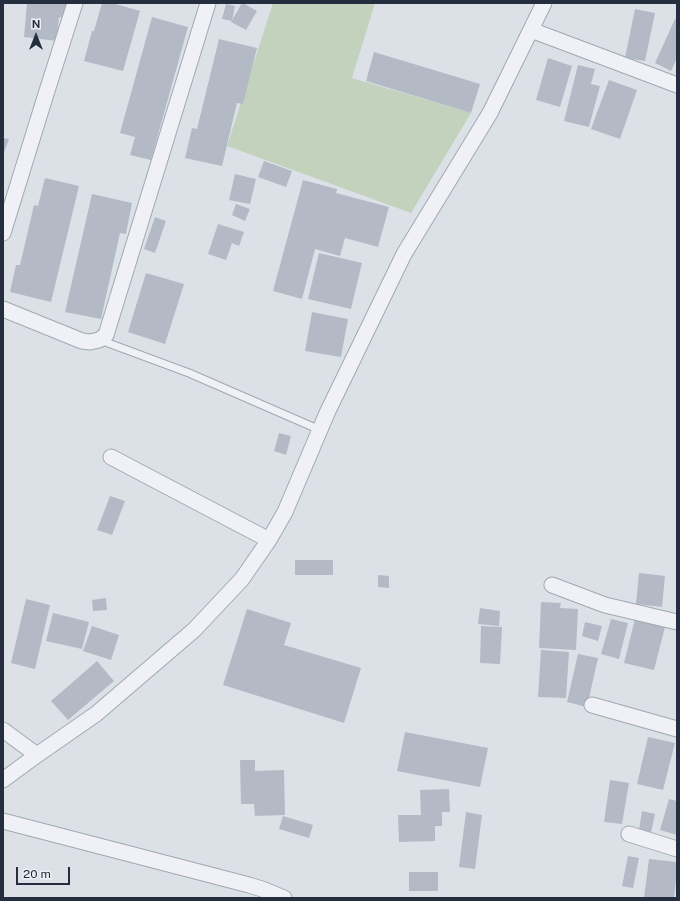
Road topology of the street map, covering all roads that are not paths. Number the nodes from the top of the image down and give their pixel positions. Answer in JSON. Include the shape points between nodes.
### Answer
{"nodes":[{"id":1,"x":75,"y":3,"type":"edge"},
{"id":2,"x":208,"y":3,"type":"edge"},
{"id":3,"x":544,"y":3,"type":"edge"},
{"id":4,"x":531,"y":30,"type":"junction"},
{"id":5,"x":677,"y":85,"type":"edge"},
{"id":6,"x":3,"y":233,"type":"edge"},
{"id":7,"x":3,"y":309,"type":"edge"},
{"id":8,"x":99,"y":340,"type":"junction"},
{"id":9,"x":320,"y":430,"type":"junction"},
{"id":10,"x":111,"y":457,"type":"dead end"},
{"id":11,"x":268,"y":540,"type":"junction"},
{"id":12,"x":552,"y":585,"type":"dead end"},
{"id":13,"x":677,"y":622,"type":"edge"},
{"id":14,"x":592,"y":705,"type":"dead end"},
{"id":15,"x":677,"y":729,"type":"edge"},
{"id":16,"x":3,"y":730,"type":"edge"},
{"id":17,"x":37,"y":755,"type":"junction"},
{"id":18,"x":3,"y":780,"type":"edge"},
{"id":19,"x":3,"y":821,"type":"edge"},
{"id":20,"x":629,"y":834,"type":"dead end"},
{"id":21,"x":677,"y":849,"type":"edge"},
{"id":22,"x":284,"y":898,"type":"edge"}],
"edges":[{"from":1,"to":6,"type":"street"},
{"from":2,"to":8,"type":"street","via":[[106,335]]},
{"from":3,"to":4,"type":"street"},
{"from":4,"to":5,"type":"street"},
{"from":4,"to":9,"type":"street","via":[[490,113],[404,254]]},
{"from":7,"to":8,"type":"street","via":[[82,341]]},
{"from":8,"to":9,"type":"lane","via":[[189,373]]},
{"from":9,"to":11,"type":"street","via":[[285,512]]},
{"from":10,"to":11,"type":"street"},
{"from":11,"to":17,"type":"street","via":[[242,579],[194,630],[96,714]]},
{"from":12,"to":13,"type":"street","via":[[605,604]]},
{"from":14,"to":15,"type":"street"},
{"from":16,"to":17,"type":"street"},
{"from":17,"to":18,"type":"street"},
{"from":19,"to":22,"type":"street","via":[[248,885]]},
{"from":20,"to":21,"type":"street"}]}
